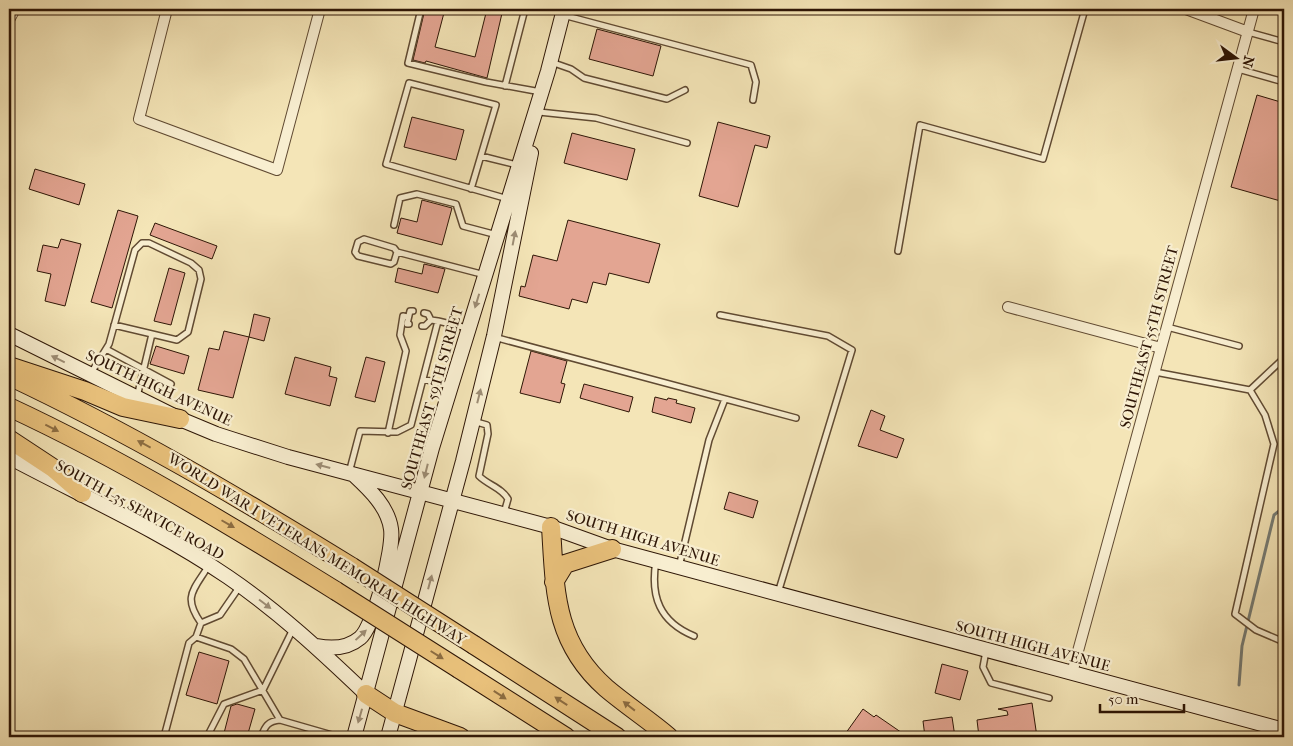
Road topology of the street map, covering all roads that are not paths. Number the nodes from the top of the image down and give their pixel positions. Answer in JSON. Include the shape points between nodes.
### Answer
{"nodes":[{"id":1,"x":14,"y":9,"type":"edge"},
{"id":2,"x":167,"y":9,"type":"edge"},
{"id":3,"x":320,"y":9,"type":"edge"},
{"id":4,"x":421,"y":9,"type":"edge"},
{"id":5,"x":526,"y":9,"type":"edge"},
{"id":6,"x":1085,"y":9,"type":"edge"},
{"id":7,"x":1186,"y":9,"type":"edge"},
{"id":8,"x":1254,"y":9,"type":"edge"},
{"id":9,"x":563,"y":12,"type":"edge"},
{"id":10,"x":9,"y":20,"type":"edge"},
{"id":11,"x":1248,"y":32,"type":"junction"},
{"id":12,"x":1284,"y":42,"type":"edge"},
{"id":13,"x":549,"y":66,"type":"junction"},
{"id":14,"x":1237,"y":69,"type":"junction"},
{"id":15,"x":1284,"y":82,"type":"edge"},
{"id":16,"x":505,"y":86,"type":"junction"},
{"id":17,"x":685,"y":90,"type":"dead end"},
{"id":18,"x":541,"y":92,"type":"junction"},
{"id":19,"x":754,"y":100,"type":"dead end"},
{"id":20,"x":539,"y":112,"type":"junction"},
{"id":21,"x":687,"y":143,"type":"dead end"},
{"id":22,"x":481,"y":156,"type":"junction"},
{"id":23,"x":519,"y":165,"type":"junction"},
{"id":24,"x":471,"y":189,"type":"junction"},
{"id":25,"x":508,"y":200,"type":"junction"},
{"id":26,"x":394,"y":225,"type":"dead end"},
{"id":27,"x":497,"y":235,"type":"junction"},
{"id":28,"x":898,"y":251,"type":"dead end"},
{"id":29,"x":397,"y":252,"type":"junction"},
{"id":30,"x":485,"y":275,"type":"junction"},
{"id":31,"x":1008,"y":307,"type":"dead end"},
{"id":32,"x":412,"y":311,"type":"dead end"},
{"id":33,"x":424,"y":313,"type":"dead end"},
{"id":34,"x":720,"y":315,"type":"dead end"},
{"id":35,"x":408,"y":317,"type":"junction"},
{"id":36,"x":431,"y":320,"type":"junction"},
{"id":37,"x":438,"y":321,"type":"junction"},
{"id":38,"x":409,"y":324,"type":"dead end"},
{"id":39,"x":114,"y":325,"type":"junction"},
{"id":40,"x":422,"y":326,"type":"dead end"},
{"id":41,"x":1168,"y":327,"type":"junction"},
{"id":42,"x":469,"y":328,"type":"junction"},
{"id":43,"x":9,"y":334,"type":"edge"},
{"id":44,"x":152,"y":334,"type":"junction"},
{"id":45,"x":494,"y":336,"type":"junction"},
{"id":46,"x":1239,"y":346,"type":"dead end"},
{"id":47,"x":1162,"y":348,"type":"junction"},
{"id":48,"x":106,"y":349,"type":"junction"},
{"id":49,"x":1284,"y":358,"type":"edge"},
{"id":50,"x":9,"y":366,"type":"edge"},
{"id":51,"x":403,"y":366,"type":"junction"},
{"id":52,"x":409,"y":367,"type":"dead end"},
{"id":53,"x":144,"y":370,"type":"junction"},
{"id":54,"x":1155,"y":372,"type":"junction"},
{"id":55,"x":90,"y":374,"type":"junction"},
{"id":56,"x":9,"y":376,"type":"edge"},
{"id":57,"x":421,"y":379,"type":"junction"},
{"id":58,"x":170,"y":384,"type":"dead end"},
{"id":59,"x":451,"y":387,"type":"junction"},
{"id":60,"x":1250,"y":390,"type":"junction"},
{"id":61,"x":137,"y":398,"type":"junction"},
{"id":62,"x":725,"y":399,"type":"junction"},
{"id":63,"x":9,"y":407,"type":"edge"},
{"id":64,"x":796,"y":418,"type":"dead end"},
{"id":65,"x":180,"y":419,"type":"junction"},
{"id":66,"x":473,"y":421,"type":"junction"},
{"id":67,"x":388,"y":433,"type":"junction"},
{"id":68,"x":9,"y":439,"type":"edge"},
{"id":69,"x":9,"y":456,"type":"edge"},
{"id":70,"x":352,"y":474,"type":"junction"},
{"id":71,"x":82,"y":493,"type":"junction"},
{"id":72,"x":421,"y":493,"type":"junction"},
{"id":73,"x":452,"y":501,"type":"junction"},
{"id":74,"x":504,"y":515,"type":"junction"},
{"id":75,"x":550,"y":527,"type":"junction"},
{"id":76,"x":612,"y":549,"type":"junction"},
{"id":77,"x":656,"y":561,"type":"junction"},
{"id":78,"x":209,"y":565,"type":"junction"},
{"id":79,"x":679,"y":567,"type":"junction"},
{"id":80,"x":554,"y":582,"type":"junction"},
{"id":81,"x":240,"y":586,"type":"junction"},
{"id":82,"x":778,"y":594,"type":"junction"},
{"id":83,"x":201,"y":623,"type":"junction"},
{"id":84,"x":294,"y":627,"type":"junction"},
{"id":85,"x":694,"y":636,"type":"dead end"},
{"id":86,"x":196,"y":637,"type":"junction"},
{"id":87,"x":1284,"y":642,"type":"edge"},
{"id":88,"x":316,"y":646,"type":"junction"},
{"id":89,"x":986,"y":650,"type":"junction"},
{"id":90,"x":1072,"y":674,"type":"junction"},
{"id":91,"x":263,"y":690,"type":"junction"},
{"id":92,"x":366,"y":694,"type":"junction"},
{"id":93,"x":1049,"y":698,"type":"dead end"},
{"id":94,"x":395,"y":713,"type":"junction"},
{"id":95,"x":280,"y":720,"type":"junction"},
{"id":96,"x":1284,"y":730,"type":"edge"},
{"id":97,"x":164,"y":737,"type":"edge"},
{"id":98,"x":207,"y":737,"type":"edge"},
{"id":99,"x":261,"y":737,"type":"edge"},
{"id":100,"x":339,"y":737,"type":"edge"},
{"id":101,"x":354,"y":737,"type":"edge"},
{"id":102,"x":388,"y":737,"type":"edge"},
{"id":103,"x":460,"y":737,"type":"edge"},
{"id":104,"x":566,"y":737,"type":"edge"},
{"id":105,"x":617,"y":737,"type":"edge"},
{"id":106,"x":670,"y":737,"type":"edge"}],
"edges":[{"from":1,"to":10,"type":"street"},
{"from":2,"to":3,"type":"street","via":[[139,119],[277,170]]},
{"from":4,"to":16,"type":"lane","via":[[408,62]]},
{"from":5,"to":16,"type":"lane"},
{"from":6,"to":28,"type":"lane","via":[[1043,158],[920,125]]},
{"from":7,"to":11,"type":"street"},
{"from":8,"to":11,"type":"street","name":"SOUTHEAST 55TH STREET"},
{"from":9,"to":13,"type":"main road","name":"SOUTHEAST 59TH STREET"},
{"from":9,"to":19,"type":"lane","via":[[751,65],[756,82]]},
{"from":11,"to":12,"type":"lane"},
{"from":11,"to":14,"type":"street","name":"SOUTHEAST 55TH STREET"},
{"from":13,"to":17,"type":"lane","via":[[571,69],[584,78],[667,99]]},
{"from":13,"to":18,"type":"main road","name":"SOUTHEAST 59TH STREET"},
{"from":13,"to":20,"type":"main road","name":"SOUTHEAST 59TH STREET"},
{"from":14,"to":15,"type":"lane"},
{"from":14,"to":41,"type":"street","name":"SOUTHEAST 55TH STREET"},
{"from":16,"to":18,"type":"lane"},
{"from":18,"to":23,"type":"main road","name":"SOUTHEAST 59TH STREET"},
{"from":20,"to":21,"type":"lane","via":[[596,118]]},
{"from":45,"to":20,"type":"main road","name":"SOUTHEAST 59TH STREET","one_way":true},
{"from":22,"to":23,"type":"lane"},
{"from":22,"to":24,"type":"lane"},
{"from":22,"to":24,"type":"lane","via":[[496,106],[409,83],[386,164]]},
{"from":23,"to":25,"type":"main road","name":"SOUTHEAST 59TH STREET"},
{"from":24,"to":25,"type":"lane"},
{"from":25,"to":27,"type":"main road","name":"SOUTHEAST 59TH STREET"},
{"from":26,"to":27,"type":"lane","via":[[400,198],[417,194],[456,204],[463,226]]},
{"from":27,"to":30,"type":"main road","name":"SOUTHEAST 59TH STREET"},
{"from":29,"to":29,"type":"lane","via":[[394,248],[364,240],[358,242],[355,252],[358,256],[391,264]]},
{"from":29,"to":30,"type":"lane"},
{"from":30,"to":42,"type":"main road","name":"SOUTHEAST 59TH STREET","one_way":true},
{"from":31,"to":47,"type":"street"},
{"from":32,"to":35,"type":"lane"},
{"from":33,"to":36,"type":"lane"},
{"from":34,"to":82,"type":"lane","via":[[828,336],[852,350]]},
{"from":35,"to":38,"type":"lane"},
{"from":35,"to":51,"type":"lane","via":[[403,316],[400,335],[406,351]]},
{"from":36,"to":37,"type":"lane"},
{"from":36,"to":40,"type":"lane"},
{"from":37,"to":42,"type":"lane"},
{"from":37,"to":57,"type":"lane"},
{"from":39,"to":44,"type":"lane"},
{"from":39,"to":44,"type":"lane","via":[[135,250],[142,243],[149,243],[191,263],[201,279],[188,332],[183,338],[177,340]]},
{"from":39,"to":48,"type":"lane"},
{"from":41,"to":46,"type":"lane"},
{"from":41,"to":47,"type":"street","name":"SOUTHEAST 55TH STREET"},
{"from":42,"to":59,"type":"main road","name":"SOUTHEAST 59TH STREET"},
{"from":55,"to":43,"type":"main road","name":"SOUTH HIGH AVENUE","one_way":true},
{"from":44,"to":53,"type":"lane"},
{"from":45,"to":62,"type":"lane"},
{"from":66,"to":45,"type":"main road","name":"SOUTHEAST 59TH STREET","one_way":true},
{"from":47,"to":54,"type":"street","name":"SOUTHEAST 55TH STREET"},
{"from":48,"to":53,"type":"lane"},
{"from":48,"to":55,"type":"lane"},
{"from":49,"to":60,"type":"lane"},
{"from":50,"to":65,"type":"highway","via":[[85,390],[124,407]]},
{"from":51,"to":52,"type":"lane"},
{"from":51,"to":67,"type":"lane","via":[[404,376]]},
{"from":53,"to":58,"type":"lane"},
{"from":53,"to":61,"type":"lane"},
{"from":54,"to":60,"type":"lane"},
{"from":54,"to":90,"type":"street","name":"SOUTHEAST 55TH STREET"},
{"from":55,"to":61,"type":"main road","name":"SOUTH HIGH AVENUE"},
{"from":105,"to":56,"type":"highway","name":"WORLD WAR I VETERANS MEMORIAL HIGHWAY","one_way":true,"bridge":true,"via":[[352,567],[152,448]]},
{"from":57,"to":59,"type":"lane"},
{"from":57,"to":67,"type":"lane","via":[[411,425]]},
{"from":59,"to":72,"type":"main road","name":"SOUTHEAST 59TH STREET","one_way":true},
{"from":60,"to":87,"type":"lane","via":[[1265,415],[1274,444],[1235,614],[1256,630]]},
{"from":61,"to":65,"type":"main road","name":"SOUTH HIGH AVENUE"},
{"from":62,"to":64,"type":"lane"},
{"from":62,"to":79,"type":"lane","via":[[708,440]]},
{"from":63,"to":104,"type":"highway","name":"WORLD WAR I VETERANS MEMORIAL HIGHWAY","one_way":true,"bridge":true,"via":[[128,468],[244,534]]},
{"from":70,"to":65,"type":"main road","name":"SOUTH HIGH AVENUE","one_way":true,"via":[[248,445]]},
{"from":66,"to":73,"type":"main road","name":"SOUTHEAST 59TH STREET"},
{"from":66,"to":74,"type":"lane","via":[[487,425],[479,476],[508,498]]},
{"from":67,"to":70,"type":"lane","via":[[360,431]]},
{"from":68,"to":71,"type":"highway","via":[[53,468]]},
{"from":69,"to":71,"type":"main road","name":"SOUTH I-35 SERVICE ROAD"},
{"from":70,"to":72,"type":"main road","name":"SOUTH HIGH AVENUE"},
{"from":88,"to":70,"type":"main road","one_way":true,"via":[[334,649],[361,638],[369,628],[388,562],[391,536],[387,517],[373,494]]},
{"from":71,"to":78,"type":"main road","name":"SOUTH I-35 SERVICE ROAD"},
{"from":72,"to":73,"type":"main road","name":"SOUTH HIGH AVENUE"},
{"from":72,"to":92,"type":"main road","name":"SOUTHEAST 59TH STREET"},
{"from":73,"to":74,"type":"main road","name":"SOUTH HIGH AVENUE"},
{"from":94,"to":73,"type":"main road","name":"SOUTHEAST 59TH STREET","one_way":true},
{"from":74,"to":75,"type":"main road","name":"SOUTH HIGH AVENUE"},
{"from":75,"to":76,"type":"main road","name":"SOUTH HIGH AVENUE"},
{"from":75,"to":80,"type":"highway"},
{"from":76,"to":77,"type":"main road","name":"SOUTH HIGH AVENUE"},
{"from":76,"to":80,"type":"highway","via":[[565,564]]},
{"from":77,"to":79,"type":"main road","name":"SOUTH HIGH AVENUE"},
{"from":77,"to":85,"type":"lane","via":[[653,581],[663,615],[678,630]]},
{"from":78,"to":81,"type":"main road","name":"SOUTH I-35 SERVICE ROAD"},
{"from":78,"to":83,"type":"lane","via":[[191,594],[191,608]]},
{"from":79,"to":82,"type":"main road","name":"SOUTH HIGH AVENUE"},
{"from":106,"to":80,"type":"highway","one_way":true,"via":[[606,688],[583,665],[563,629]]},
{"from":81,"to":83,"type":"lane","via":[[220,615]]},
{"from":81,"to":84,"type":"main road","name":"SOUTH I-35 SERVICE ROAD","one_way":true},
{"from":82,"to":89,"type":"main road","name":"SOUTH HIGH AVENUE"},
{"from":83,"to":86,"type":"lane"},
{"from":84,"to":88,"type":"main road","name":"SOUTH I-35 SERVICE ROAD"},
{"from":84,"to":91,"type":"lane"},
{"from":86,"to":91,"type":"lane","via":[[231,649],[244,660]]},
{"from":86,"to":97,"type":"lane","via":[[189,643]]},
{"from":88,"to":92,"type":"main road","name":"SOUTH I-35 SERVICE ROAD"},
{"from":89,"to":90,"type":"main road","name":"SOUTH HIGH AVENUE"},
{"from":89,"to":93,"type":"lane","via":[[983,667],[991,683]]},
{"from":90,"to":96,"type":"main road","name":"SOUTH HIGH AVENUE"},
{"from":91,"to":95,"type":"lane"},
{"from":91,"to":98,"type":"lane","via":[[224,704]]},
{"from":92,"to":94,"type":"highway"},
{"from":92,"to":101,"type":"main road","name":"SOUTHEAST 59TH STREET","one_way":true},
{"from":94,"to":102,"type":"main road","name":"SOUTHEAST 59TH STREET"},
{"from":94,"to":103,"type":"highway"},
{"from":95,"to":99,"type":"lane","via":[[272,720],[265,726]]},
{"from":95,"to":100,"type":"lane"}]}
